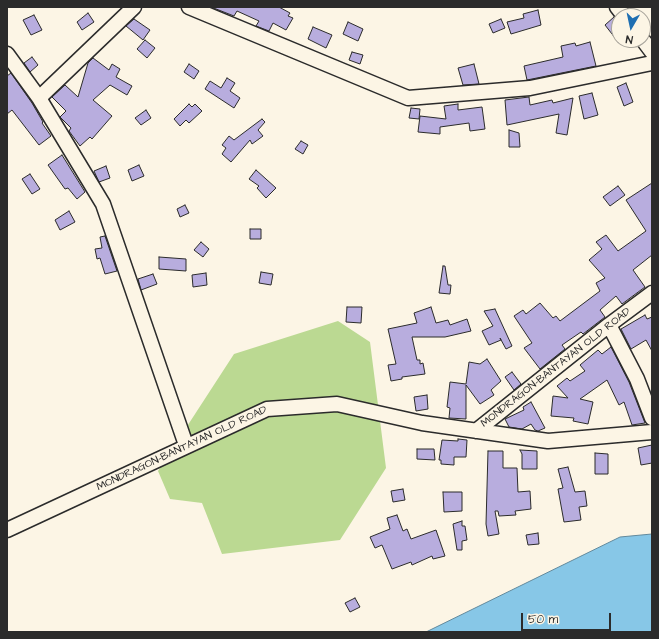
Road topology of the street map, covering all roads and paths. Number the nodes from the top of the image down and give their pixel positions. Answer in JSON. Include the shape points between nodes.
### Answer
{"nodes":[{"id":1,"x":134,"y":7,"type":"edge"},
{"id":2,"x":189,"y":7,"type":"edge"},
{"id":3,"x":7,"y":54,"type":"edge"},
{"id":4,"x":652,"y":63,"type":"edge"},
{"id":5,"x":39,"y":98,"type":"junction"},
{"id":6,"x":652,"y":293,"type":"edge"},
{"id":7,"x":609,"y":325,"type":"junction"},
{"id":8,"x":652,"y":418,"type":"edge"},
{"id":9,"x":476,"y":431,"type":"junction"},
{"id":10,"x":652,"y":432,"type":"edge"},
{"id":11,"x":186,"y":445,"type":"junction"},
{"id":12,"x":7,"y":530,"type":"edge"}],
"edges":[{"from":1,"to":5,"type":"street"},
{"from":2,"to":4,"type":"street","via":[[408,98],[530,88]]},
{"from":3,"to":5,"type":"street"},
{"from":5,"to":11,"type":"street","via":[[103,204]]},
{"from":6,"to":7,"type":"street","name":"MONDRAGON-BANTAYAN OLD ROAD"},
{"from":7,"to":8,"type":"street","via":[[637,380]]},
{"from":7,"to":9,"type":"street","name":"MONDRAGON-BANTAYAN OLD ROAD"},
{"from":9,"to":10,"type":"street","via":[[548,441]]},
{"from":9,"to":11,"type":"street","name":"MONDRAGON-BANTAYAN OLD ROAD","via":[[422,423],[337,404],[267,409]]},
{"from":11,"to":12,"type":"street","name":"MONDRAGON-BANTAYAN OLD ROAD"}]}
